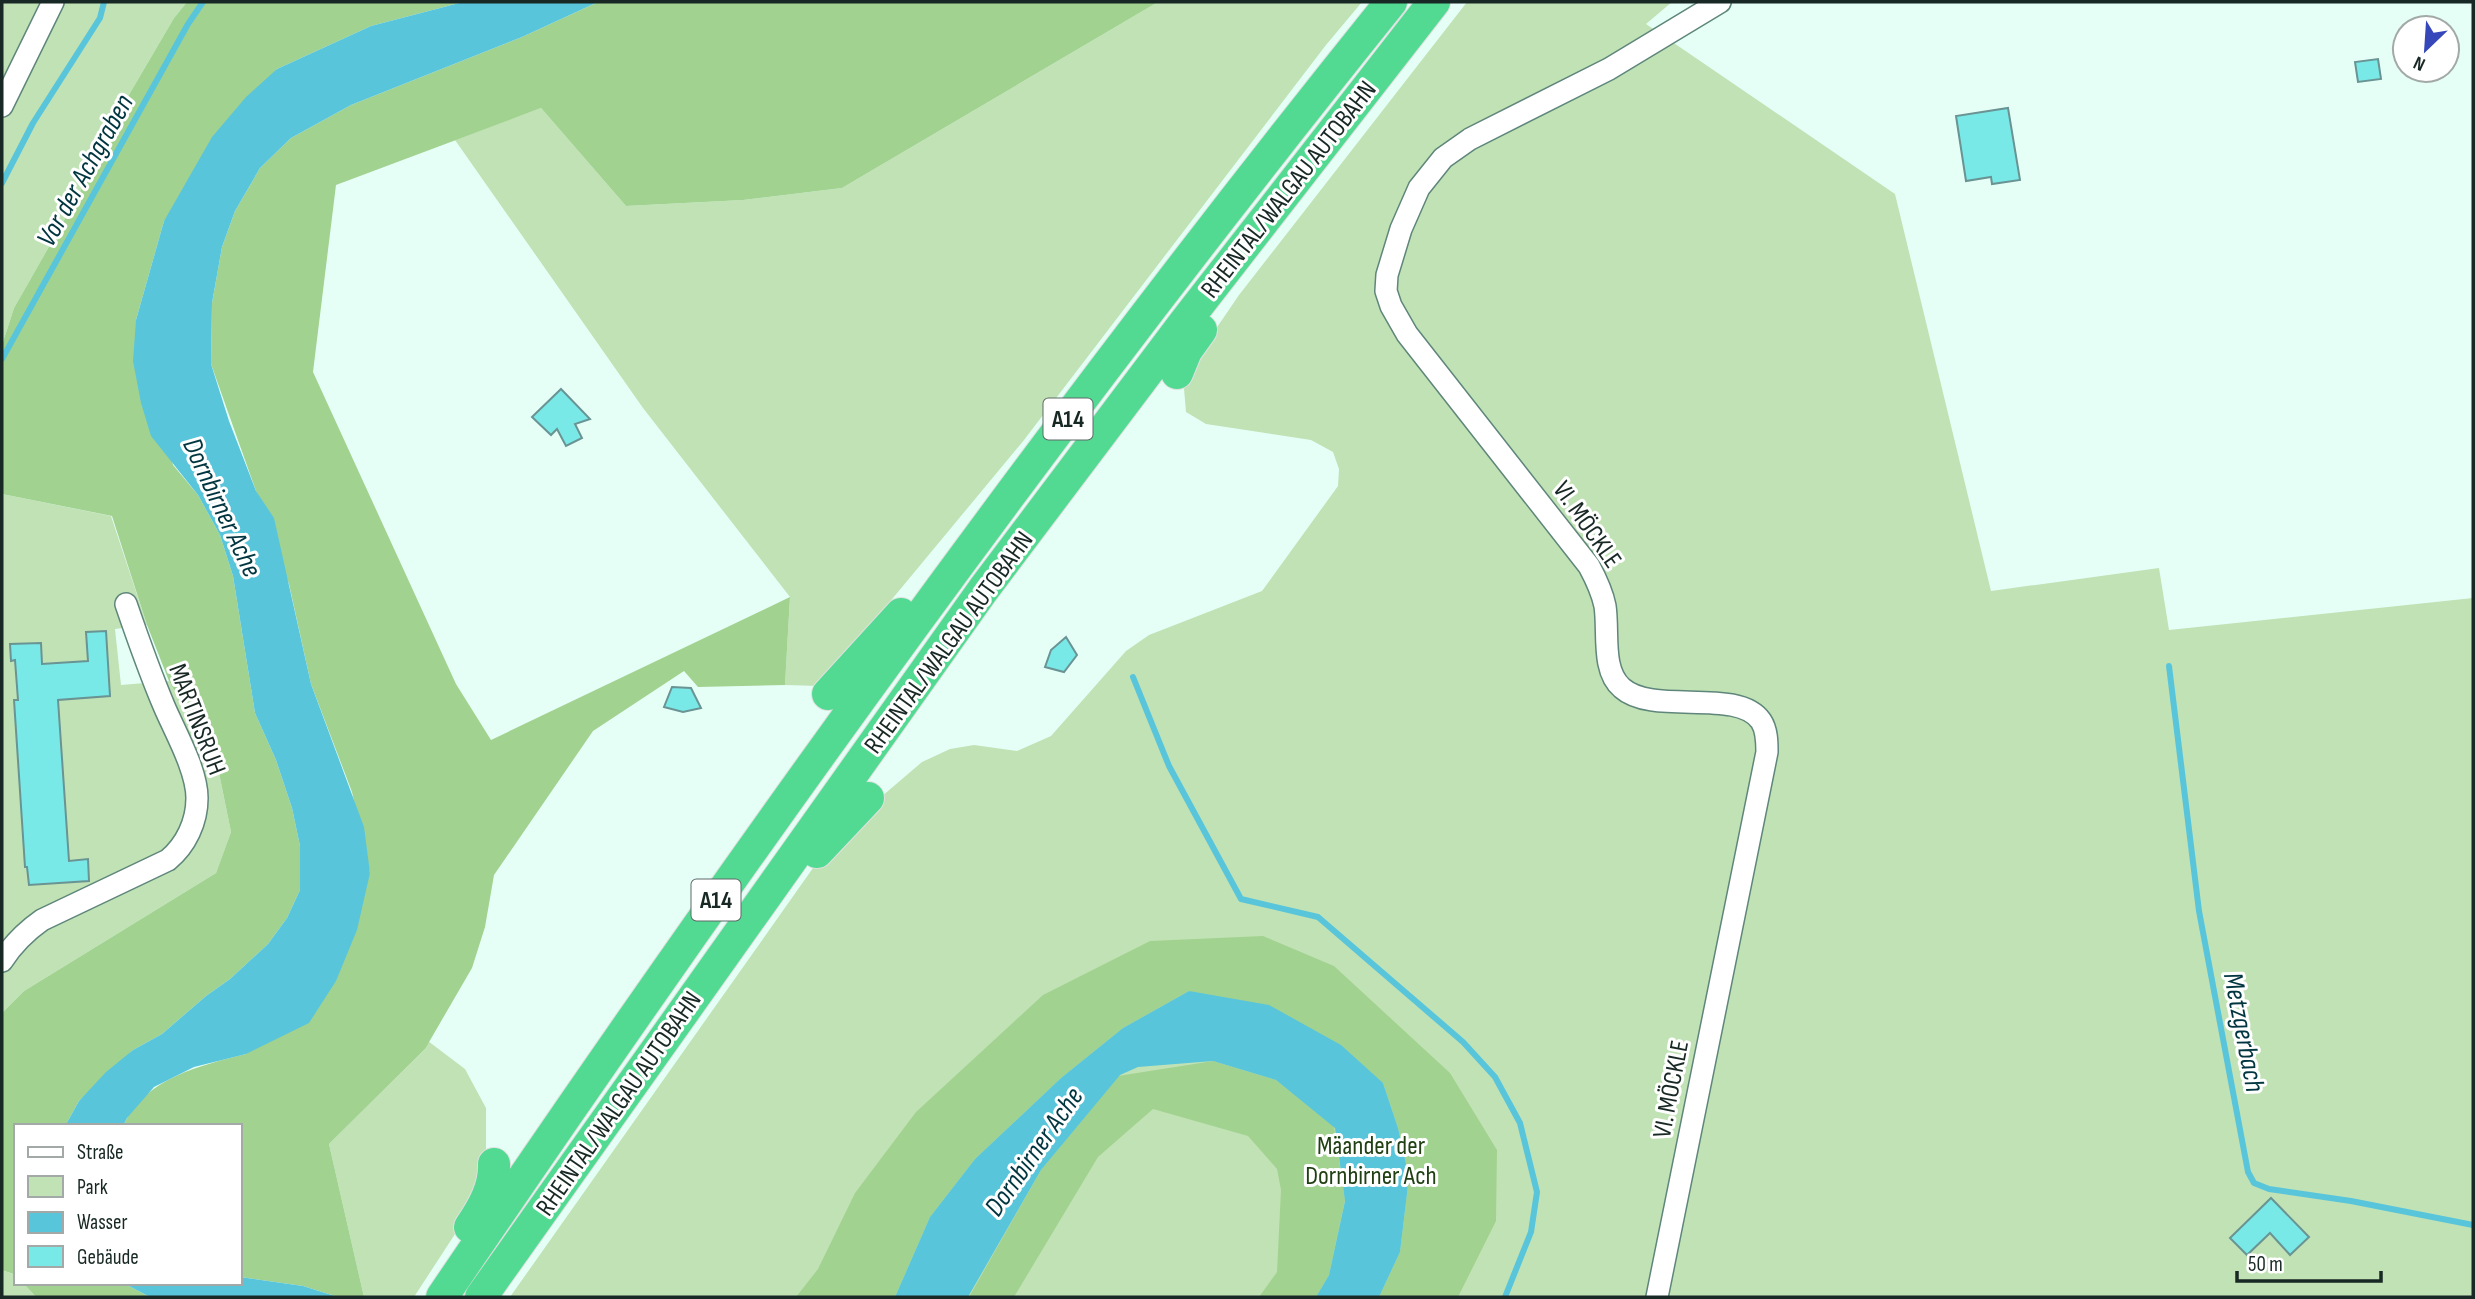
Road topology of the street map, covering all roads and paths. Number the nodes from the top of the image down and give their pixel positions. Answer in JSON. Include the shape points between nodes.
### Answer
{"nodes":[{"id":1,"x":53,"y":2,"type":"edge"},
{"id":2,"x":1391,"y":2,"type":"edge"},
{"id":3,"x":1434,"y":2,"type":"edge"},
{"id":4,"x":1720,"y":2,"type":"edge"},
{"id":5,"x":2,"y":106,"type":"edge"},
{"id":6,"x":1242,"y":248,"type":"junction"},
{"id":7,"x":1177,"y":373,"type":"dead end"},
{"id":8,"x":969,"y":551,"type":"junction"},
{"id":9,"x":126,"y":604,"type":"dead end"},
{"id":10,"x":828,"y":694,"type":"dead end"},
{"id":11,"x":868,"y":798,"type":"dead end"},
{"id":12,"x":742,"y":928,"type":"junction"},
{"id":13,"x":2,"y":961,"type":"edge"},
{"id":14,"x":494,"y":1164,"type":"dead end"},
{"id":15,"x":463,"y":1253,"type":"junction"},
{"id":16,"x":443,"y":1295,"type":"edge"},
{"id":17,"x":481,"y":1297,"type":"edge"},
{"id":18,"x":1657,"y":1297,"type":"edge"}],
"edges":[{"from":1,"to":5,"type":"street"},
{"from":2,"to":8,"type":"highway","name":"RHEINTAL/WALGAU AUTOBAHN","number":"A14","via":[[1226,209]]},
{"from":3,"to":6,"type":"highway","name":"RHEINTAL/WALGAU AUTOBAHN","number":"A14"},
{"from":4,"to":18,"type":"street","name":"VI. MÖCKLE","via":[[1609,69],[1470,139],[1443,158],[1419,188],[1401,229],[1386,291],[1407,334],[1594,576],[1605,605],[1612,678],[1624,691],[1648,700],[1733,705],[1760,719],[1766,733],[1767,752]]},
{"from":6,"to":7,"type":"highway","via":[[1225,295],[1186,351]]},
{"from":6,"to":12,"type":"highway","name":"RHEINTAL/WALGAU AUTOBAHN","number":"A14","via":[[984,590]]},
{"from":8,"to":10,"type":"highway","via":[[942,562]]},
{"from":8,"to":15,"type":"highway","name":"RHEINTAL/WALGAU AUTOBAHN","number":"A14"},
{"from":9,"to":13,"type":"street","name":"MARTINSRUH","via":[[195,780],[193,821],[186,841],[168,860],[42,920]]},
{"from":11,"to":12,"type":"highway"},
{"from":12,"to":17,"type":"highway","name":"RHEINTAL/WALGAU AUTOBAHN","number":"A14"},
{"from":14,"to":15,"type":"highway","via":[[487,1197]]},
{"from":15,"to":16,"type":"highway","via":[[440,1275]]}]}
